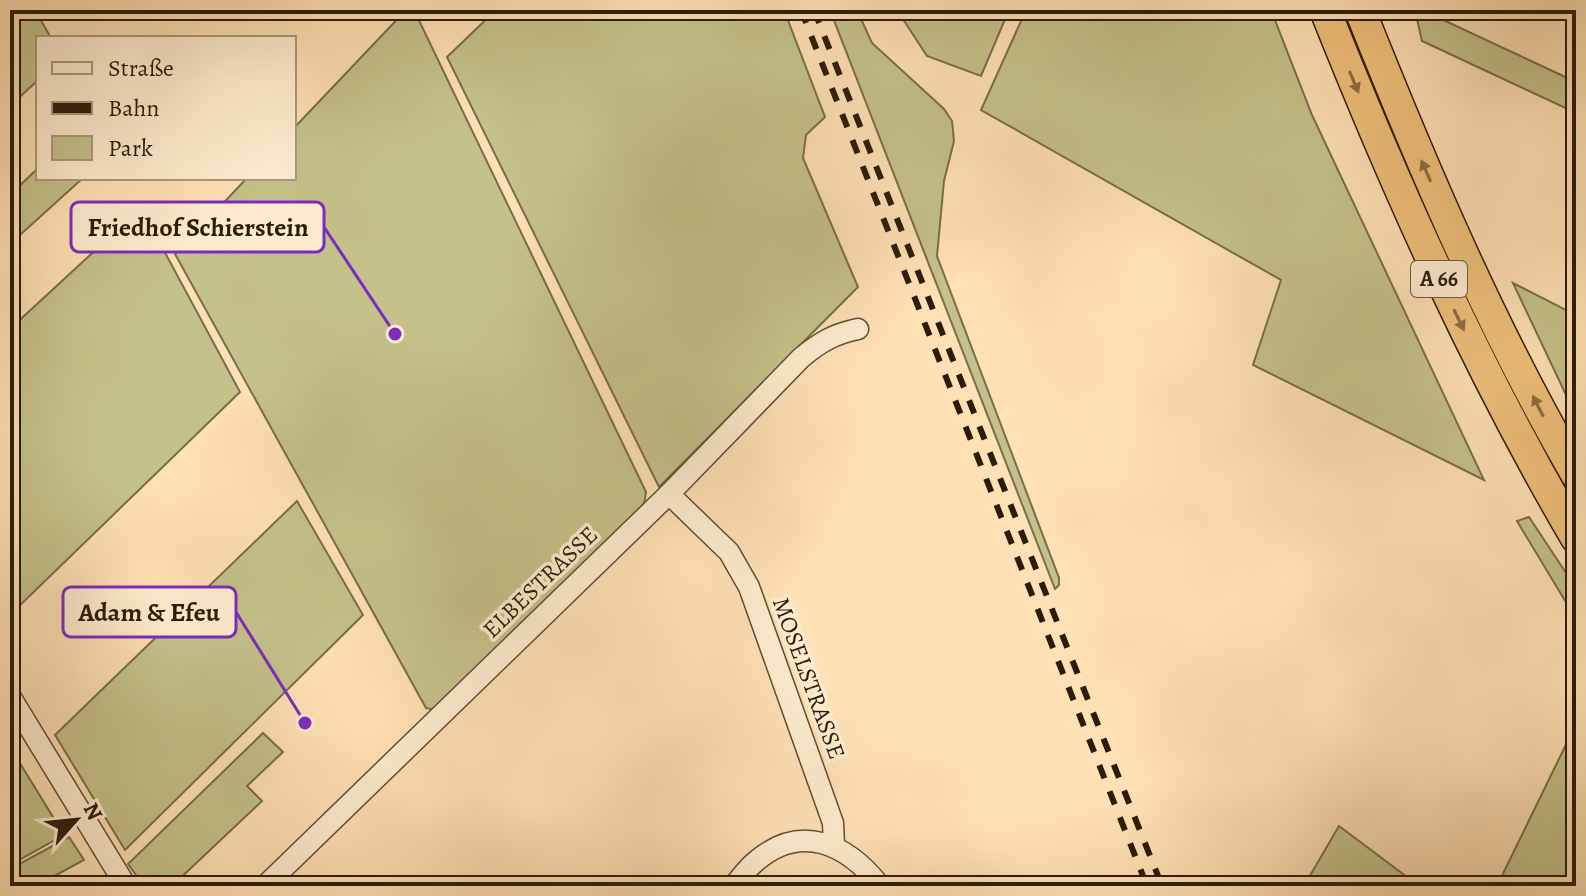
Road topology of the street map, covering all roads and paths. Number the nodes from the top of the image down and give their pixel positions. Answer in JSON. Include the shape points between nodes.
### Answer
{"nodes":[{"id":1,"x":1325,"y":10,"type":"edge"},
{"id":2,"x":1360,"y":10,"type":"edge"},
{"id":3,"x":858,"y":329,"type":"dead end"},
{"id":4,"x":1576,"y":474,"type":"edge"},
{"id":5,"x":669,"y":494,"type":"junction"},
{"id":6,"x":1576,"y":538,"type":"edge"},
{"id":7,"x":10,"y":696,"type":"edge"},
{"id":8,"x":834,"y":846,"type":"junction"},
{"id":9,"x":126,"y":886,"type":"edge"},
{"id":10,"x":265,"y":886,"type":"edge"},
{"id":11,"x":734,"y":886,"type":"edge"},
{"id":12,"x":880,"y":886,"type":"edge"}],
"edges":[{"from":1,"to":6,"type":"highway","number":"A 66","one_way":true,"via":[[1435,271]]},
{"from":4,"to":2,"type":"highway","number":"A 66","one_way":true,"via":[[1464,255]]},
{"from":3,"to":5,"type":"street","name":"ELBESTRASSE","via":[[820,342]]},
{"from":5,"to":8,"type":"street","name":"MOSELSTRASSE","via":[[729,552],[749,587],[833,823]]},
{"from":5,"to":10,"type":"street","name":"ELBESTRASSE"},
{"from":7,"to":9,"type":"street"},
{"from":8,"to":11,"type":"street","via":[[814,840],[774,849],[754,862]]},
{"from":8,"to":12,"type":"street"}]}
